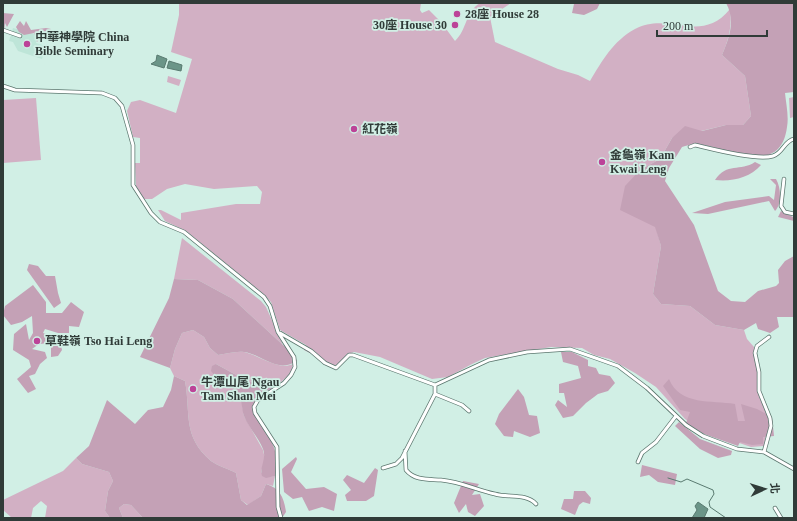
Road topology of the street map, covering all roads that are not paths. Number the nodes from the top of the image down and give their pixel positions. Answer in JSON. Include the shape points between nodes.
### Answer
{"nodes":[{"id":1,"x":3,"y":30,"type":"edge"},
{"id":2,"x":20,"y":36,"type":"dead end"},
{"id":3,"x":3,"y":86,"type":"edge"},
{"id":4,"x":794,"y":138,"type":"edge"},
{"id":5,"x":690,"y":147,"type":"dead end"},
{"id":6,"x":784,"y":179,"type":"dead end"},
{"id":7,"x":794,"y":214,"type":"edge"},
{"id":8,"x":278,"y":332,"type":"junction"},
{"id":9,"x":769,"y":337,"type":"dead end"},
{"id":10,"x":435,"y":385,"type":"junction"},
{"id":11,"x":435,"y":394,"type":"junction"},
{"id":12,"x":469,"y":411,"type":"dead end"},
{"id":13,"x":676,"y":416,"type":"junction"},
{"id":14,"x":405,"y":451,"type":"junction"},
{"id":15,"x":764,"y":452,"type":"junction"},
{"id":16,"x":638,"y":462,"type":"dead end"},
{"id":17,"x":383,"y":468,"type":"dead end"},
{"id":18,"x":794,"y":469,"type":"edge"},
{"id":19,"x":536,"y":504,"type":"dead end"},
{"id":20,"x":774,"y":508,"type":"dead end"},
{"id":21,"x":281,"y":518,"type":"edge"},
{"id":22,"x":781,"y":518,"type":"edge"}],
"edges":[{"from":1,"to":2,"type":"street"},
{"from":3,"to":8,"type":"street","via":[[10,90],[93,92],[115,98],[125,111],[132,139],[133,185],[151,213],[160,222],[184,232],[262,294],[270,306]]},
{"from":4,"to":5,"type":"street","via":[[778,154],[771,157],[695,145]]},
{"from":6,"to":7,"type":"street","via":[[781,206],[785,212]]},
{"from":8,"to":10,"type":"street","via":[[336,368],[349,355],[353,355]]},
{"from":8,"to":21,"type":"street","via":[[294,357],[295,369],[284,383],[257,401],[254,409],[277,447],[278,507]]},
{"from":9,"to":15,"type":"street","via":[[757,346],[755,353],[760,372],[759,391],[771,426]]},
{"from":10,"to":11,"type":"street"},
{"from":10,"to":13,"type":"street","via":[[489,360],[527,352],[570,349],[618,366],[647,388]]},
{"from":11,"to":12,"type":"street","via":[[462,405]]},
{"from":11,"to":14,"type":"street"},
{"from":13,"to":15,"type":"street","via":[[703,436],[727,446]]},
{"from":13,"to":16,"type":"street","via":[[656,442],[642,453]]},
{"from":14,"to":17,"type":"street","via":[[396,464]]},
{"from":14,"to":19,"type":"street","via":[[406,470],[424,480],[462,483],[494,494],[528,499]]},
{"from":15,"to":18,"type":"street"},
{"from":20,"to":22,"type":"street"}]}
